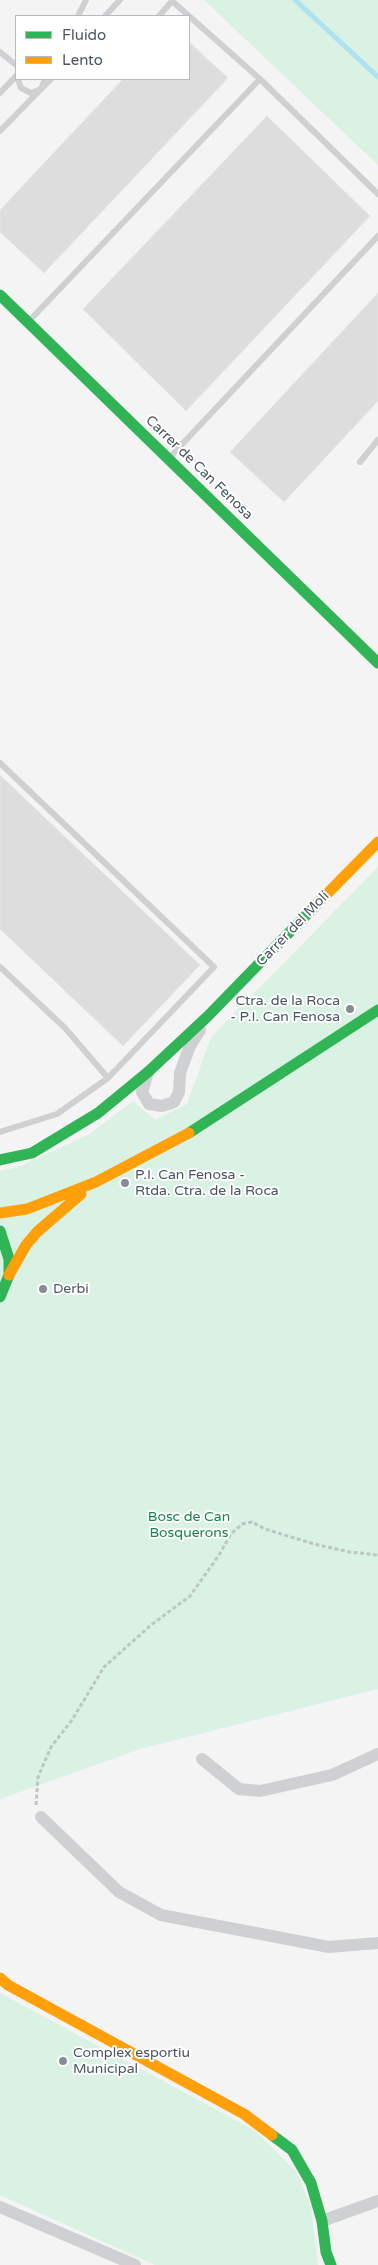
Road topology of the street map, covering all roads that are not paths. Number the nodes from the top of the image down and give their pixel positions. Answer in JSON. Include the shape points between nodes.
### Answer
{"nodes":[{"id":1,"x":86,"y":0,"type":"edge"},
{"id":2,"x":120,"y":0,"type":"edge"},
{"id":3,"x":78,"y":15,"type":"edge"},
{"id":4,"x":106,"y":15,"type":"edge"},
{"id":5,"x":160,"y":15,"type":"edge"},
{"id":6,"x":188,"y":15,"type":"edge"},
{"id":7,"x":190,"y":17,"type":"edge"},
{"id":8,"x":0,"y":52,"type":"edge"},
{"id":9,"x":15,"y":64,"type":"edge"},
{"id":10,"x":15,"y":79,"type":"edge"},
{"id":11,"x":260,"y":79,"type":"junction"},
{"id":12,"x":18,"y":80,"type":"edge"},
{"id":13,"x":45,"y":80,"type":"edge"},
{"id":14,"x":50,"y":80,"type":"edge"},
{"id":15,"x":41,"y":89,"type":"junction"},
{"id":16,"x":0,"y":93,"type":"edge"},
{"id":17,"x":0,"y":131,"type":"edge"},
{"id":18,"x":378,"y":194,"type":"edge"},
{"id":19,"x":378,"y":236,"type":"edge"},
{"id":20,"x":0,"y":295,"type":"edge"},
{"id":21,"x":28,"y":322,"type":"junction"},
{"id":22,"x":378,"y":440,"type":"edge"},
{"id":23,"x":168,"y":458,"type":"junction"},
{"id":24,"x":360,"y":462,"type":"dead end"},
{"id":25,"x":378,"y":663,"type":"edge"},
{"id":26,"x":0,"y":763,"type":"edge"},
{"id":27,"x":378,"y":842,"type":"edge"},
{"id":28,"x":0,"y":967,"type":"edge"},
{"id":29,"x":378,"y":1010,"type":"edge"},
{"id":30,"x":208,"y":1016,"type":"junction"},
{"id":31,"x":148,"y":1072,"type":"junction"},
{"id":32,"x":108,"y":1078,"type":"junction"},
{"id":33,"x":0,"y":1132,"type":"edge"},
{"id":34,"x":0,"y":1160,"type":"edge"},
{"id":35,"x":96,"y":1182,"type":"junction"},
{"id":36,"x":0,"y":1213,"type":"edge"},
{"id":37,"x":0,"y":1231,"type":"edge"},
{"id":38,"x":9,"y":1275,"type":"junction"},
{"id":39,"x":0,"y":1297,"type":"edge"},
{"id":40,"x":378,"y":1754,"type":"edge"},
{"id":41,"x":202,"y":1759,"type":"dead end"},
{"id":42,"x":41,"y":1817,"type":"road end"},
{"id":43,"x":378,"y":1943,"type":"edge"},
{"id":44,"x":0,"y":1978,"type":"edge"},
{"id":45,"x":378,"y":2201,"type":"edge"},
{"id":46,"x":0,"y":2207,"type":"edge"},
{"id":47,"x":322,"y":2221,"type":"junction"},
{"id":48,"x":135,"y":2265,"type":"edge"},
{"id":49,"x":331,"y":2265,"type":"edge"}],
"edges":[{"from":1,"to":3,"type":"lane"},
{"from":2,"to":4,"type":"lane"},
{"from":5,"to":6,"type":"lane","via":[[172,1]]},
{"from":7,"to":11,"type":"lane"},
{"from":8,"to":9,"type":"lane"},
{"from":10,"to":16,"type":"lane"},
{"from":11,"to":18,"type":"lane"},
{"from":11,"to":21,"type":"lane"},
{"from":12,"to":15,"type":"lane","via":[[21,88],[31,93]]},
{"from":13,"to":15,"type":"lane"},
{"from":14,"to":15,"type":"lane"},
{"from":15,"to":17,"type":"lane"},
{"from":19,"to":23,"type":"lane"},
{"from":20,"to":21,"type":"street","name":"Carrer de Can Fenosa"},
{"from":21,"to":23,"type":"street","name":"Carrer de Can Fenosa"},
{"from":22,"to":24,"type":"lane"},
{"from":23,"to":25,"type":"street","name":"Carrer de Can Fenosa"},
{"from":26,"to":32,"type":"lane","via":[[214,967]]},
{"from":27,"to":30,"type":"street","name":"Carrer del Molí"},
{"from":28,"to":32,"type":"lane","via":[[65,1028]]},
{"from":29,"to":35,"type":"street","via":[[197,1128]]},
{"from":30,"to":31,"type":"street","name":"Carrer del Molí"},
{"from":30,"to":31,"type":"street","name":"Carrer del Molí","via":[[187,1055],[174,1102],[162,1106],[149,1104],[142,1092]]},
{"from":31,"to":34,"type":"street","name":"Carrer del Molí","via":[[98,1113],[40,1148]]},
{"from":32,"to":33,"type":"lane","via":[[56,1114]]},
{"from":35,"to":36,"type":"street","via":[[27,1209]]},
{"from":35,"to":38,"type":"street","via":[[37,1232]]},
{"from":37,"to":38,"type":"street","via":[[7,1248]]},
{"from":38,"to":39,"type":"street"},
{"from":40,"to":41,"type":"street","via":[[332,1774],[260,1791],[239,1789]]},
{"from":42,"to":43,"type":"street","via":[[119,1892],[161,1915],[329,1947]]},
{"from":44,"to":47,"type":"street","via":[[8,1986],[244,2114],[292,2150],[311,2183]]},
{"from":45,"to":47,"type":"street"},
{"from":46,"to":48,"type":"street"},
{"from":47,"to":49,"type":"street"}]}
